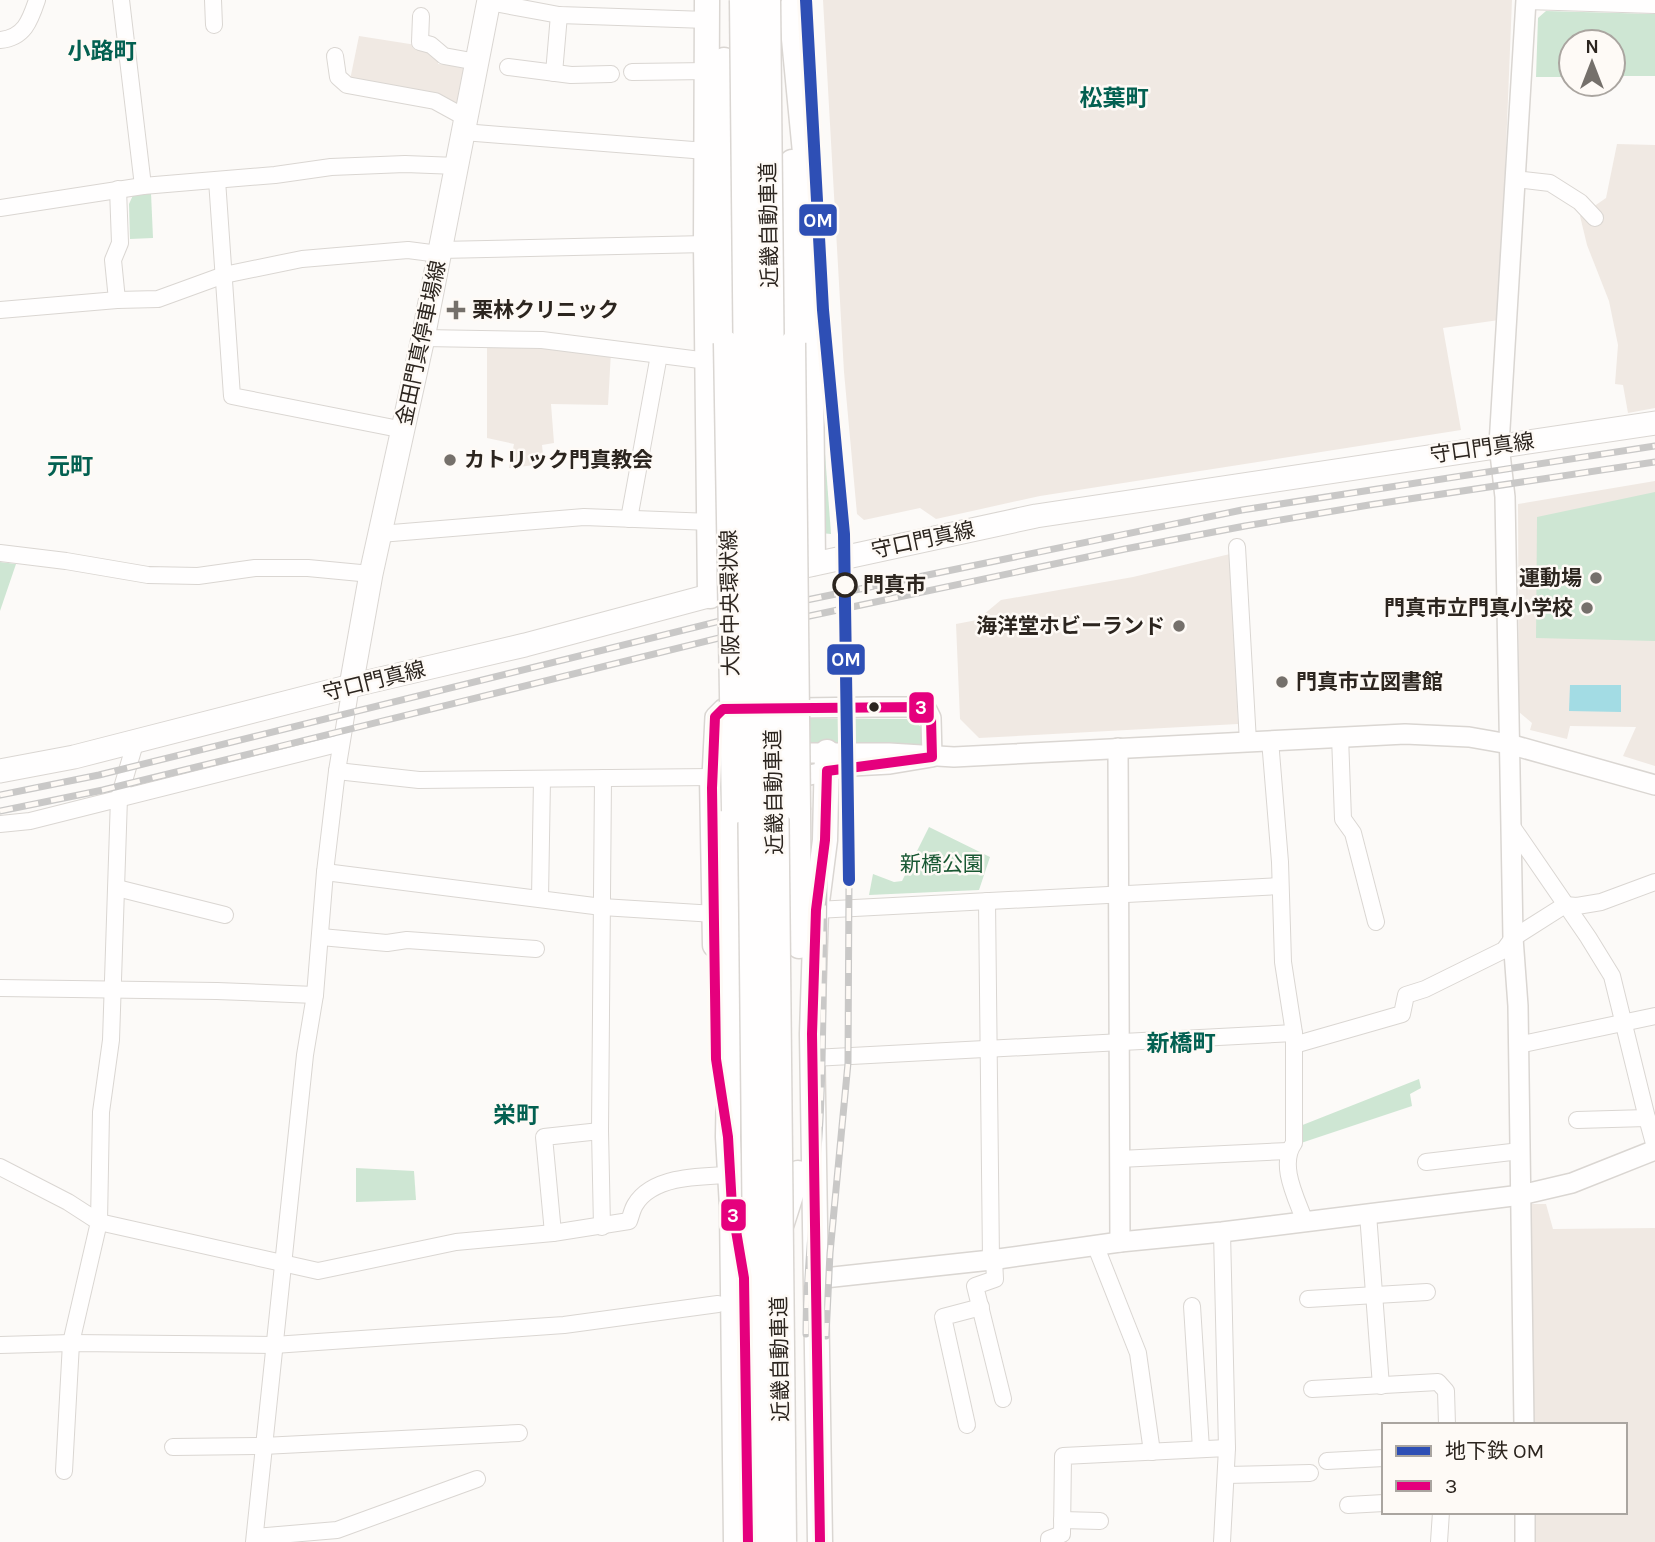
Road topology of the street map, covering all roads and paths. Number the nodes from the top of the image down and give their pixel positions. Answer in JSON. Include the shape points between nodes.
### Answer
{"nodes":[{"id":1,"x":37,"y":0,"type":"edge"},
{"id":2,"x":121,"y":0,"type":"edge"},
{"id":3,"x":213,"y":0,"type":"edge"},
{"id":4,"x":723,"y":0,"type":"edge"},
{"id":5,"x":744,"y":0,"type":"edge"},
{"id":6,"x":1526,"y":0,"type":"edge"},
{"id":7,"x":489,"y":1,"type":"edge"},
{"id":8,"x":782,"y":3,"type":"edge"},
{"id":9,"x":1655,"y":5,"type":"edge"},
{"id":10,"x":707,"y":10,"type":"edge"},
{"id":11,"x":559,"y":15,"type":"junction"},
{"id":12,"x":421,"y":16,"type":"dead end"},
{"id":13,"x":214,"y":25,"type":"dead end"},
{"id":14,"x":0,"y":40,"type":"edge"},
{"id":15,"x":335,"y":56,"type":"dead end"},
{"id":16,"x":477,"y":62,"type":"junction"},
{"id":17,"x":508,"y":67,"type":"dead end"},
{"id":18,"x":708,"y":71,"type":"junction"},
{"id":19,"x":632,"y":72,"type":"dead end"},
{"id":20,"x":554,"y":73,"type":"junction"},
{"id":21,"x":611,"y":74,"type":"dead end"},
{"id":22,"x":465,"y":125,"type":"junction"},
{"id":23,"x":706,"y":151,"type":"junction"},
{"id":24,"x":457,"y":166,"type":"junction"},
{"id":25,"x":1515,"y":178,"type":"junction"},
{"id":26,"x":217,"y":180,"type":"junction"},
{"id":27,"x":142,"y":186,"type":"junction"},
{"id":28,"x":118,"y":189,"type":"junction"},
{"id":29,"x":0,"y":208,"type":"edge"},
{"id":30,"x":1595,"y":218,"type":"dead end"},
{"id":31,"x":706,"y":244,"type":"junction"},
{"id":32,"x":440,"y":252,"type":"junction"},
{"id":33,"x":225,"y":275,"type":"junction"},
{"id":34,"x":117,"y":300,"type":"junction"},
{"id":35,"x":0,"y":310,"type":"edge"},
{"id":36,"x":423,"y":338,"type":"junction"},
{"id":37,"x":659,"y":355,"type":"junction"},
{"id":38,"x":708,"y":361,"type":"junction"},
{"id":39,"x":1655,"y":423,"type":"edge"},
{"id":40,"x":404,"y":430,"type":"junction"},
{"id":41,"x":1499,"y":445,"type":"junction"},
{"id":42,"x":812,"y":486,"type":"junction"},
{"id":43,"x":710,"y":492,"type":"junction"},
{"id":44,"x":629,"y":519,"type":"junction"},
{"id":45,"x":711,"y":522,"type":"junction"},
{"id":46,"x":380,"y":534,"type":"junction"},
{"id":47,"x":1237,"y":547,"type":"dead end"},
{"id":48,"x":0,"y":553,"type":"edge"},
{"id":49,"x":813,"y":563,"type":"junction"},
{"id":50,"x":371,"y":574,"type":"junction"},
{"id":51,"x":710,"y":596,"type":"junction"},
{"id":52,"x":351,"y":686,"type":"junction"},
{"id":53,"x":1340,"y":736,"type":"junction"},
{"id":54,"x":136,"y":740,"type":"junction"},
{"id":55,"x":1270,"y":740,"type":"junction"},
{"id":56,"x":1248,"y":742,"type":"junction"},
{"id":57,"x":341,"y":743,"type":"junction"},
{"id":58,"x":1509,"y":744,"type":"junction"},
{"id":59,"x":1118,"y":748,"type":"junction"},
{"id":60,"x":932,"y":757,"type":"junction"},
{"id":61,"x":827,"y":761,"type":"junction"},
{"id":62,"x":714,"y":766,"type":"junction"},
{"id":63,"x":0,"y":771,"type":"edge"},
{"id":64,"x":337,"y":771,"type":"junction"},
{"id":65,"x":603,"y":778,"type":"junction"},
{"id":66,"x":542,"y":779,"type":"junction"},
{"id":67,"x":1655,"y":785,"type":"edge"},
{"id":68,"x":119,"y":798,"type":"junction"},
{"id":69,"x":0,"y":824,"type":"edge"},
{"id":70,"x":1511,"y":825,"type":"junction"},
{"id":71,"x":325,"y":872,"type":"junction"},
{"id":72,"x":1655,"y":882,"type":"edge"},
{"id":73,"x":1280,"y":886,"type":"junction"},
{"id":74,"x":117,"y":887,"type":"junction"},
{"id":75,"x":1120,"y":894,"type":"junction"},
{"id":76,"x":540,"y":898,"type":"junction"},
{"id":77,"x":988,"y":901,"type":"junction"},
{"id":78,"x":1565,"y":905,"type":"junction"},
{"id":79,"x":602,"y":907,"type":"junction"},
{"id":80,"x":816,"y":910,"type":"junction"},
{"id":81,"x":715,"y":914,"type":"junction"},
{"id":82,"x":226,"y":915,"type":"dead end"},
{"id":83,"x":1376,"y":922,"type":"dead end"},
{"id":84,"x":799,"y":936,"type":"junction"},
{"id":85,"x":321,"y":937,"type":"junction"},
{"id":86,"x":1513,"y":938,"type":"junction"},
{"id":87,"x":536,"y":949,"type":"dead end"},
{"id":88,"x":0,"y":988,"type":"edge"},
{"id":89,"x":113,"y":989,"type":"junction"},
{"id":90,"x":315,"y":995,"type":"junction"},
{"id":91,"x":1655,"y":1016,"type":"edge"},
{"id":92,"x":1624,"y":1023,"type":"junction"},
{"id":93,"x":1294,"y":1039,"type":"junction"},
{"id":94,"x":1119,"y":1042,"type":"junction"},
{"id":95,"x":1518,"y":1045,"type":"junction"},
{"id":96,"x":988,"y":1050,"type":"junction"},
{"id":97,"x":812,"y":1054,"type":"junction"},
{"id":98,"x":1647,"y":1118,"type":"junction"},
{"id":99,"x":1577,"y":1120,"type":"dead end"},
{"id":100,"x":600,"y":1131,"type":"junction"},
{"id":101,"x":728,"y":1138,"type":"junction"},
{"id":102,"x":798,"y":1148,"type":"junction"},
{"id":103,"x":1655,"y":1149,"type":"edge"},
{"id":104,"x":1288,"y":1150,"type":"junction"},
{"id":105,"x":1520,"y":1150,"type":"junction"},
{"id":106,"x":1119,"y":1159,"type":"junction"},
{"id":107,"x":1426,"y":1162,"type":"dead end"},
{"id":108,"x":0,"y":1167,"type":"edge"},
{"id":109,"x":798,"y":1173,"type":"junction"},
{"id":110,"x":730,"y":1175,"type":"junction"},
{"id":111,"x":1521,"y":1195,"type":"junction"},
{"id":112,"x":732,"y":1207,"type":"junction"},
{"id":113,"x":1368,"y":1214,"type":"junction"},
{"id":114,"x":99,"y":1222,"type":"junction"},
{"id":115,"x":1305,"y":1222,"type":"junction"},
{"id":116,"x":602,"y":1227,"type":"junction"},
{"id":117,"x":1222,"y":1232,"type":"junction"},
{"id":118,"x":553,"y":1233,"type":"junction"},
{"id":119,"x":1120,"y":1242,"type":"junction"},
{"id":120,"x":1096,"y":1247,"type":"junction"},
{"id":121,"x":993,"y":1260,"type":"junction"},
{"id":122,"x":284,"y":1264,"type":"junction"},
{"id":123,"x":815,"y":1279,"type":"junction"},
{"id":124,"x":1427,"y":1292,"type":"dead end"},
{"id":125,"x":1374,"y":1295,"type":"junction"},
{"id":126,"x":1308,"y":1299,"type":"dead end"},
{"id":127,"x":718,"y":1304,"type":"junction"},
{"id":128,"x":1192,"y":1306,"type":"dead end"},
{"id":129,"x":981,"y":1307,"type":"junction"},
{"id":130,"x":71,"y":1343,"type":"junction"},
{"id":131,"x":0,"y":1345,"type":"edge"},
{"id":132,"x":274,"y":1345,"type":"junction"},
{"id":133,"x":1381,"y":1386,"type":"junction"},
{"id":134,"x":1312,"y":1389,"type":"dead end"},
{"id":135,"x":1003,"y":1399,"type":"dead end"},
{"id":136,"x":1447,"y":1423,"type":"edge"},
{"id":137,"x":1524,"y":1423,"type":"edge"},
{"id":138,"x":967,"y":1425,"type":"dead end"},
{"id":139,"x":519,"y":1433,"type":"dead end"},
{"id":140,"x":263,"y":1446,"type":"junction"},
{"id":141,"x":173,"y":1447,"type":"dead end"},
{"id":142,"x":1227,"y":1448,"type":"junction"},
{"id":143,"x":1201,"y":1449,"type":"junction"},
{"id":144,"x":1152,"y":1452,"type":"junction"},
{"id":145,"x":1382,"y":1458,"type":"edge"},
{"id":146,"x":1326,"y":1461,"type":"dead end"},
{"id":147,"x":64,"y":1471,"type":"dead end"},
{"id":148,"x":1310,"y":1473,"type":"dead end"},
{"id":149,"x":1226,"y":1475,"type":"junction"},
{"id":150,"x":477,"y":1479,"type":"dead end"},
{"id":151,"x":1382,"y":1503,"type":"edge"},
{"id":152,"x":1348,"y":1505,"type":"dead end"},
{"id":153,"x":1441,"y":1514,"type":"edge"},
{"id":154,"x":1525,"y":1514,"type":"edge"},
{"id":155,"x":1062,"y":1520,"type":"junction"},
{"id":156,"x":1100,"y":1521,"type":"dead end"},
{"id":157,"x":254,"y":1539,"type":"edge"},
{"id":158,"x":720,"y":1542,"type":"edge"},
{"id":159,"x":736,"y":1542,"type":"edge"},
{"id":160,"x":748,"y":1542,"type":"edge"},
{"id":161,"x":760,"y":1542,"type":"edge"},
{"id":162,"x":771,"y":1542,"type":"edge"},
{"id":163,"x":782,"y":1542,"type":"edge"},
{"id":164,"x":806,"y":1542,"type":"edge"},
{"id":165,"x":820,"y":1542,"type":"edge"},
{"id":166,"x":1049,"y":1542,"type":"edge"},
{"id":167,"x":1222,"y":1542,"type":"edge"},
{"id":168,"x":1439,"y":1542,"type":"edge"},
{"id":169,"x":1525,"y":1542,"type":"edge"}],
"edges":[{"from":1,"to":14,"type":"street","via":[[23,30],[16,37]]},
{"from":2,"to":27,"type":"street"},
{"from":3,"to":13,"type":"street"},
{"from":4,"to":101,"type":"main road","name":"大阪中央環状線","bridge":true,"via":[[734,811]]},
{"from":5,"to":161,"type":"highway","name":"近畿自動車道","bridge":true},
{"from":6,"to":9,"type":"street"},
{"from":6,"to":25,"type":"street"},
{"from":7,"to":11,"type":"street"},
{"from":7,"to":16,"type":"main road","name":"金田門真停車場線"},
{"from":8,"to":42,"type":"main road","via":[[809,194]]},
{"from":8,"to":84,"type":"main road","bridge":true,"via":[[793,343]]},
{"from":8,"to":163,"type":"highway","name":"近畿自動車道","bridge":true},
{"from":10,"to":11,"type":"street"},
{"from":10,"to":18,"type":"main road"},
{"from":11,"to":20,"type":"street"},
{"from":12,"to":16,"type":"street","via":[[420,42],[444,56]]},
{"from":15,"to":22,"type":"street","via":[[338,77],[347,85],[435,101]]},
{"from":16,"to":22,"type":"main road","name":"金田門真停車場線"},
{"from":17,"to":20,"type":"street"},
{"from":18,"to":19,"type":"street"},
{"from":18,"to":23,"type":"main road"},
{"from":20,"to":21,"type":"street"},
{"from":22,"to":23,"type":"street"},
{"from":22,"to":24,"type":"main road","name":"金田門真停車場線"},
{"from":23,"to":31,"type":"main road"},
{"from":24,"to":26,"type":"street","via":[[331,167]]},
{"from":24,"to":32,"type":"main road","name":"金田門真停車場線"},
{"from":25,"to":30,"type":"street","via":[[1550,183]]},
{"from":25,"to":41,"type":"street"},
{"from":26,"to":27,"type":"street"},
{"from":26,"to":33,"type":"street"},
{"from":27,"to":28,"type":"street"},
{"from":28,"to":29,"type":"street"},
{"from":28,"to":34,"type":"street","via":[[120,243],[113,260]]},
{"from":31,"to":32,"type":"street"},
{"from":31,"to":38,"type":"main road"},
{"from":32,"to":33,"type":"street","via":[[319,257]]},
{"from":32,"to":36,"type":"main road","name":"金田門真停車場線"},
{"from":33,"to":34,"type":"street","via":[[158,299]]},
{"from":33,"to":40,"type":"street","via":[[232,396]]},
{"from":34,"to":35,"type":"street"},
{"from":36,"to":37,"type":"street","via":[[542,340]]},
{"from":36,"to":40,"type":"main road","name":"金田門真停車場線"},
{"from":37,"to":38,"type":"street"},
{"from":37,"to":44,"type":"street"},
{"from":38,"to":43,"type":"main road"},
{"from":39,"to":41,"type":"main road","name":"守口門真線"},
{"from":40,"to":46,"type":"main road","name":"金田門真停車場線"},
{"from":41,"to":49,"type":"main road","name":"守口門真線","via":[[1036,516]]},
{"from":41,"to":58,"type":"street","via":[[1505,497]]},
{"from":42,"to":43,"type":"street"},
{"from":42,"to":49,"type":"main road"},
{"from":43,"to":45,"type":"main road"},
{"from":44,"to":45,"type":"street"},
{"from":44,"to":46,"type":"street","via":[[584,517]]},
{"from":45,"to":51,"type":"main road"},
{"from":46,"to":50,"type":"main road","name":"金田門真停車場線"},
{"from":47,"to":56,"type":"street"},
{"from":48,"to":50,"type":"street","via":[[148,575],[198,576],[255,568]]},
{"from":49,"to":51,"type":"main road","name":"守口門真線"},
{"from":50,"to":52,"type":"main road","name":"金田門真停車場線"},
{"from":51,"to":52,"type":"main road","name":"守口門真線"},
{"from":52,"to":54,"type":"main road","name":"守口門真線"},
{"from":52,"to":57,"type":"street"},
{"from":53,"to":55,"type":"street"},
{"from":53,"to":58,"type":"street","via":[[1418,734]]},
{"from":53,"to":83,"type":"street","via":[[1343,819],[1353,833]]},
{"from":54,"to":63,"type":"main road","name":"守口門真線"},
{"from":54,"to":68,"type":"street"},
{"from":55,"to":56,"type":"street"},
{"from":55,"to":73,"type":"street"},
{"from":56,"to":59,"type":"street"},
{"from":57,"to":64,"type":"street"},
{"from":57,"to":68,"type":"street"},
{"from":58,"to":67,"type":"street"},
{"from":58,"to":70,"type":"street"},
{"from":59,"to":60,"type":"street"},
{"from":59,"to":75,"type":"street"},
{"from":60,"to":61,"type":"street","via":[[889,752]]},
{"from":60,"to":62,"type":"street","via":[[930,718],[920,707],[723,709],[715,717]]},
{"from":61,"to":62,"type":"street","via":[[805,776]]},
{"from":61,"to":80,"type":"main road","via":[[825,840]]},
{"from":62,"to":65,"type":"street"},
{"from":62,"to":81,"type":"main road"},
{"from":64,"to":66,"type":"street","via":[[419,780]]},
{"from":64,"to":71,"type":"street"},
{"from":65,"to":66,"type":"street"},
{"from":65,"to":79,"type":"street"},
{"from":66,"to":76,"type":"street"},
{"from":68,"to":69,"type":"street"},
{"from":68,"to":74,"type":"street"},
{"from":70,"to":78,"type":"street"},
{"from":70,"to":86,"type":"street"},
{"from":71,"to":76,"type":"street"},
{"from":71,"to":85,"type":"street"},
{"from":72,"to":78,"type":"street","via":[[1601,902]]},
{"from":73,"to":75,"type":"street"},
{"from":73,"to":93,"type":"street","via":[[1283,961]]},
{"from":74,"to":82,"type":"street"},
{"from":74,"to":89,"type":"street"},
{"from":75,"to":77,"type":"street"},
{"from":75,"to":94,"type":"street"},
{"from":76,"to":79,"type":"street"},
{"from":77,"to":80,"type":"street"},
{"from":77,"to":96,"type":"street"},
{"from":78,"to":86,"type":"street"},
{"from":78,"to":92,"type":"street","via":[[1612,976]]},
{"from":79,"to":81,"type":"street"},
{"from":79,"to":100,"type":"street"},
{"from":80,"to":97,"type":"main road"},
{"from":81,"to":101,"type":"main road","via":[[716,1059]]},
{"from":84,"to":97,"type":"main road"},
{"from":84,"to":102,"type":"main road"},
{"from":85,"to":87,"type":"street"},
{"from":85,"to":90,"type":"street"},
{"from":86,"to":93,"type":"street","via":[[1504,950],[1406,995],[1402,1014]]},
{"from":86,"to":95,"type":"street"},
{"from":88,"to":89,"type":"street"},
{"from":89,"to":90,"type":"street"},
{"from":89,"to":114,"type":"street","via":[[101,1112]]},
{"from":90,"to":122,"type":"street"},
{"from":91,"to":92,"type":"street"},
{"from":92,"to":95,"type":"street"},
{"from":92,"to":98,"type":"street"},
{"from":93,"to":94,"type":"street"},
{"from":93,"to":104,"type":"street","via":[[1294,1143]]},
{"from":94,"to":96,"type":"street"},
{"from":94,"to":106,"type":"street"},
{"from":95,"to":105,"type":"street"},
{"from":96,"to":97,"type":"street"},
{"from":96,"to":121,"type":"street"},
{"from":97,"to":102,"type":"main road"},
{"from":97,"to":123,"type":"main road"},
{"from":98,"to":99,"type":"street"},
{"from":98,"to":103,"type":"street"},
{"from":100,"to":116,"type":"street"},
{"from":100,"to":118,"type":"street","via":[[544,1136]]},
{"from":101,"to":110,"type":"main road","name":"大阪中央環状線"},
{"from":102,"to":109,"type":"main road"},
{"from":103,"to":111,"type":"street","via":[[1572,1183]]},
{"from":104,"to":106,"type":"street"},
{"from":104,"to":115,"type":"street","via":[[1287,1170]]},
{"from":105,"to":107,"type":"street"},
{"from":105,"to":111,"type":"street"},
{"from":106,"to":119,"type":"street"},
{"from":108,"to":114,"type":"street"},
{"from":109,"to":162,"type":"main road","via":[[768,1276]]},
{"from":109,"to":164,"type":"main road"},
{"from":110,"to":112,"type":"main road","name":"大阪中央環状線"},
{"from":110,"to":116,"type":"street","via":[[664,1184],[647,1192],[629,1221]]},
{"from":111,"to":113,"type":"street"},
{"from":111,"to":137,"type":"street"},
{"from":112,"to":127,"type":"main road","via":[[720,1263]]},
{"from":112,"to":159,"type":"main road","name":"大阪中央環状線"},
{"from":112,"to":160,"type":"main road","via":[[744,1278]]},
{"from":113,"to":115,"type":"street"},
{"from":113,"to":125,"type":"street"},
{"from":114,"to":122,"type":"street"},
{"from":114,"to":130,"type":"street"},
{"from":115,"to":117,"type":"street"},
{"from":116,"to":118,"type":"street"},
{"from":117,"to":119,"type":"street"},
{"from":117,"to":142,"type":"street"},
{"from":118,"to":122,"type":"street","via":[[456,1242],[318,1270]]},
{"from":119,"to":120,"type":"street"},
{"from":120,"to":121,"type":"street"},
{"from":120,"to":144,"type":"street","via":[[1138,1353]]},
{"from":121,"to":123,"type":"street"},
{"from":121,"to":129,"type":"street","via":[[995,1279],[975,1286]]},
{"from":122,"to":132,"type":"street"},
{"from":123,"to":165,"type":"main road"},
{"from":124,"to":125,"type":"street"},
{"from":125,"to":126,"type":"street"},
{"from":125,"to":133,"type":"street"},
{"from":127,"to":132,"type":"street","via":[[564,1325]]},
{"from":127,"to":158,"type":"main road"},
{"from":128,"to":143,"type":"street"},
{"from":129,"to":135,"type":"street"},
{"from":129,"to":138,"type":"street","via":[[943,1317]]},
{"from":130,"to":131,"type":"street"},
{"from":130,"to":132,"type":"street"},
{"from":130,"to":147,"type":"street"},
{"from":132,"to":140,"type":"street"},
{"from":133,"to":134,"type":"street"},
{"from":133,"to":136,"type":"street","via":[[1438,1382],[1446,1391]]},
{"from":139,"to":140,"type":"street"},
{"from":140,"to":141,"type":"street"},
{"from":140,"to":157,"type":"street"},
{"from":142,"to":143,"type":"street"},
{"from":142,"to":149,"type":"street"},
{"from":143,"to":144,"type":"street"},
{"from":144,"to":155,"type":"street","via":[[1063,1456]]},
{"from":145,"to":146,"type":"street"},
{"from":148,"to":149,"type":"street"},
{"from":149,"to":167,"type":"street"},
{"from":150,"to":157,"type":"street","via":[[337,1530]]},
{"from":151,"to":152,"type":"street"},
{"from":153,"to":168,"type":"street"},
{"from":154,"to":169,"type":"street"},
{"from":155,"to":156,"type":"street"},
{"from":155,"to":166,"type":"street","via":[[1062,1534]]}]}
